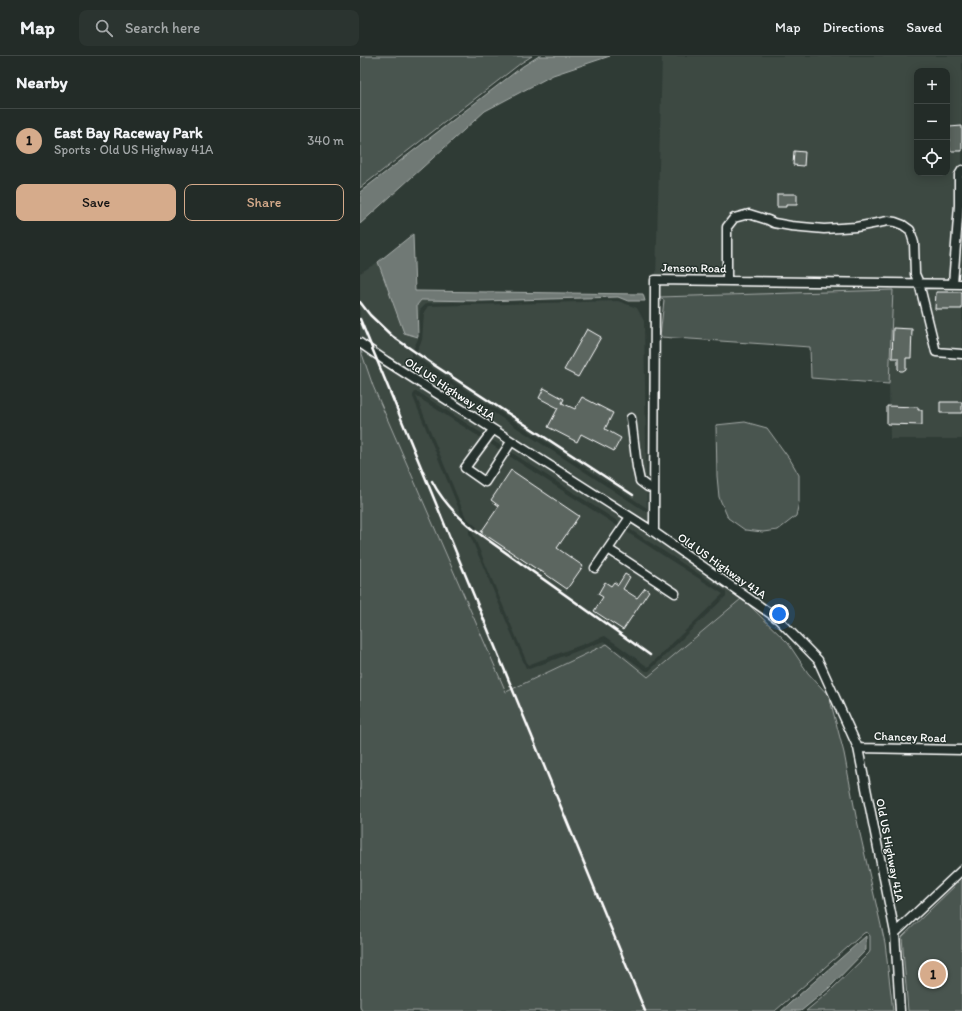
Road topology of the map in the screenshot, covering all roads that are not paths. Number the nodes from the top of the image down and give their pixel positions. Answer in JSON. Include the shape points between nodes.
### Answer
{"nodes":[{"id":1,"x":962,"y":170,"type":"edge"},
{"id":2,"x":727,"y":281,"type":"junction"},
{"id":3,"x":919,"y":284,"type":"junction"},
{"id":4,"x":953,"y":284,"type":"junction"},
{"id":5,"x":962,"y":284,"type":"edge"},
{"id":6,"x":360,"y":343,"type":"edge"},
{"id":7,"x":962,"y":354,"type":"edge"},
{"id":8,"x":631,"y":418,"type":"dead end"},
{"id":9,"x":493,"y":430,"type":"junction"},
{"id":10,"x":511,"y":442,"type":"junction"},
{"id":11,"x":654,"y":489,"type":"junction"},
{"id":12,"x":630,"y":518,"type":"junction"},
{"id":13,"x":654,"y":532,"type":"junction"},
{"id":14,"x":608,"y":549,"type":"junction"},
{"id":15,"x":595,"y":568,"type":"dead end"},
{"id":16,"x":675,"y":593,"type":"dead end"},
{"id":17,"x":858,"y":748,"type":"junction"},
{"id":18,"x":962,"y":750,"type":"edge"},
{"id":19,"x":962,"y":870,"type":"edge"},
{"id":20,"x":894,"y":933,"type":"junction"},
{"id":21,"x":900,"y":1011,"type":"edge"}],
"edges":[{"from":1,"to":4,"type":"street","via":[[959,176]]},
{"from":2,"to":3,"type":"street","name":"Jenson Road"},
{"from":2,"to":3,"type":"street","via":[[727,227],[734,218],[749,214],[774,223],[824,229],[888,221],[903,225],[910,230],[914,243],[915,274]]},
{"from":2,"to":11,"type":"street","name":"Jenson Road","via":[[655,280]]},
{"from":3,"to":4,"type":"street","name":"Jenson Road"},
{"from":3,"to":7,"type":"street","via":[[936,352]]},
{"from":4,"to":5,"type":"street","name":"Jenson Road"},
{"from":6,"to":9,"type":"street","name":"Old US Highway 41A"},
{"from":8,"to":11,"type":"street","via":[[640,482]]},
{"from":9,"to":10,"type":"street","name":"Old US Highway 41A"},
{"from":9,"to":10,"type":"street","via":[[465,468],[485,482]]},
{"from":10,"to":12,"type":"street","name":"Old US Highway 41A"},
{"from":11,"to":13,"type":"street","name":"Jenson Road"},
{"from":12,"to":13,"type":"street","name":"Old US Highway 41A"},
{"from":12,"to":14,"type":"street"},
{"from":13,"to":17,"type":"street","name":"Old US Highway 41A","via":[[778,619],[818,660]]},
{"from":14,"to":15,"type":"street"},
{"from":14,"to":16,"type":"street"},
{"from":17,"to":18,"type":"street","name":"Chancey Road"},
{"from":17,"to":20,"type":"street","name":"Old US Highway 41A"},
{"from":19,"to":20,"type":"street"},
{"from":20,"to":21,"type":"street","name":"Old US Highway 41A"}]}
